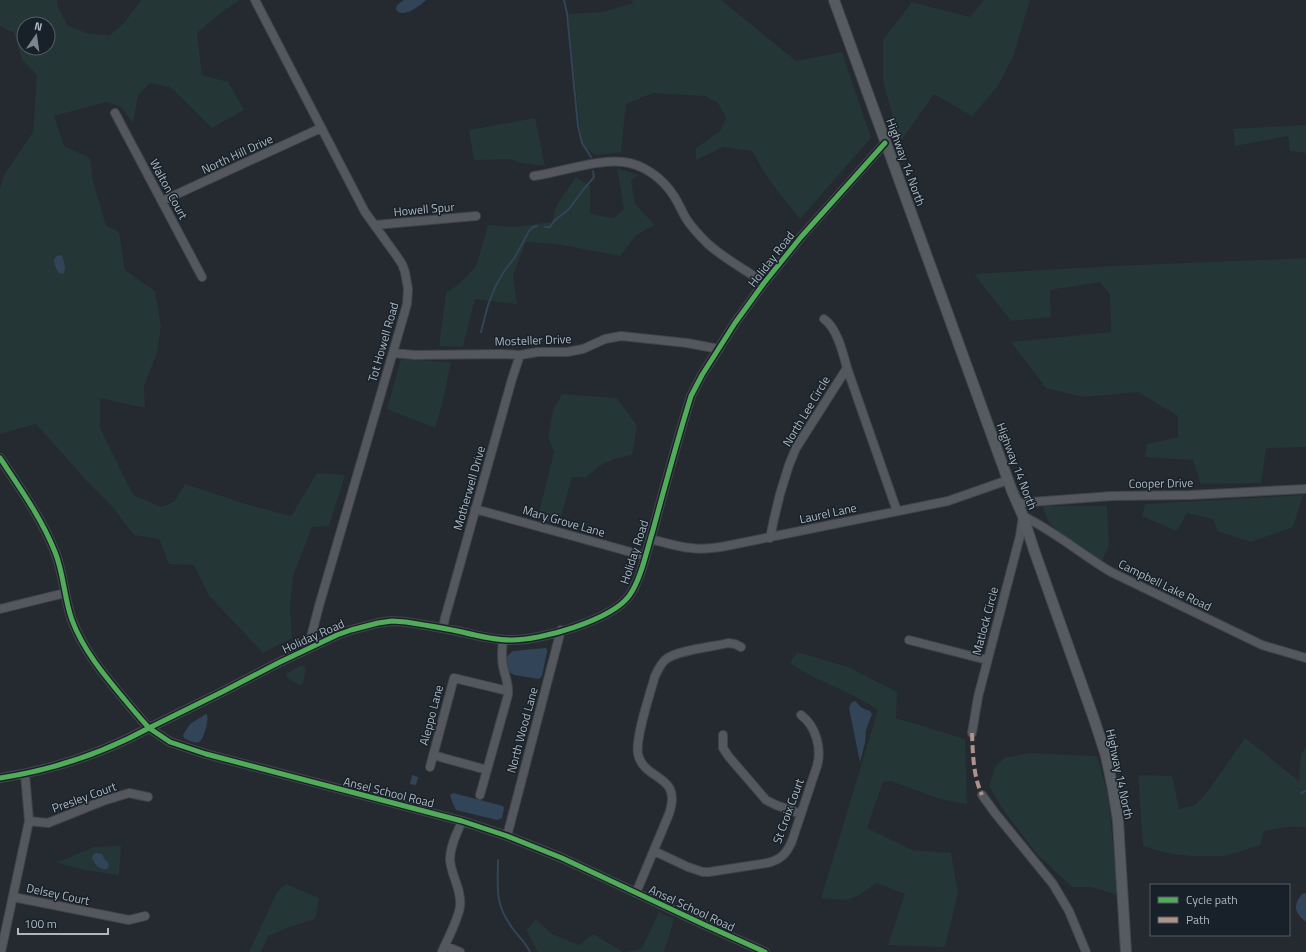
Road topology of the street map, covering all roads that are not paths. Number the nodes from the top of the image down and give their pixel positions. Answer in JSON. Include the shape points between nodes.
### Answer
{"nodes":[{"id":1,"x":255,"y":0,"type":"edge"},
{"id":2,"x":834,"y":0,"type":"edge"},
{"id":3,"x":115,"y":113,"type":"dead end"},
{"id":4,"x":321,"y":128,"type":"junction"},
{"id":5,"x":885,"y":143,"type":"junction"},
{"id":6,"x":534,"y":176,"type":"dead end"},
{"id":7,"x":162,"y":201,"type":"junction"},
{"id":8,"x":476,"y":216,"type":"dead end"},
{"id":9,"x":375,"y":225,"type":"junction"},
{"id":10,"x":202,"y":277,"type":"dead end"},
{"id":11,"x":764,"y":283,"type":"junction"},
{"id":12,"x":824,"y":319,"type":"dead end"},
{"id":13,"x":719,"y":349,"type":"junction"},
{"id":14,"x":393,"y":353,"type":"junction"},
{"id":15,"x":520,"y":355,"type":"junction"},
{"id":16,"x":847,"y":368,"type":"junction"},
{"id":17,"x":0,"y":458,"type":"edge"},
{"id":18,"x":1008,"y":480,"type":"junction"},
{"id":19,"x":1306,"y":489,"type":"edge"},
{"id":20,"x":1017,"y":503,"type":"junction"},
{"id":21,"x":476,"y":509,"type":"junction"},
{"id":22,"x":897,"y":511,"type":"junction"},
{"id":23,"x":1023,"y":516,"type":"junction"},
{"id":24,"x":770,"y":538,"type":"junction"},
{"id":25,"x":650,"y":539,"type":"junction"},
{"id":26,"x":645,"y":556,"type":"junction"},
{"id":27,"x":65,"y":593,"type":"junction"},
{"id":28,"x":0,"y":609,"type":"edge"},
{"id":29,"x":443,"y":628,"type":"junction"},
{"id":30,"x":561,"y":630,"type":"junction"},
{"id":31,"x":503,"y":640,"type":"junction"},
{"id":32,"x":909,"y":640,"type":"dead end"},
{"id":33,"x":741,"y":647,"type":"dead end"},
{"id":34,"x":310,"y":648,"type":"junction"},
{"id":35,"x":1306,"y":658,"type":"edge"},
{"id":36,"x":987,"y":660,"type":"junction"},
{"id":37,"x":508,"y":691,"type":"junction"},
{"id":38,"x":801,"y":715,"type":"dead end"},
{"id":39,"x":150,"y":728,"type":"junction"},
{"id":40,"x":972,"y":733,"type":"dead end"},
{"id":41,"x":723,"y":735,"type":"dead end"},
{"id":42,"x":433,"y":756,"type":"junction"},
{"id":43,"x":430,"y":767,"type":"dead end"},
{"id":44,"x":487,"y":770,"type":"junction"},
{"id":45,"x":25,"y":774,"type":"junction"},
{"id":46,"x":0,"y":778,"type":"edge"},
{"id":47,"x":480,"y":795,"type":"dead end"},
{"id":48,"x":982,"y":795,"type":"dead end"},
{"id":49,"x":148,"y":797,"type":"dead end"},
{"id":50,"x":801,"y":814,"type":"junction"},
{"id":51,"x":28,"y":821,"type":"junction"},
{"id":52,"x":462,"y":821,"type":"junction"},
{"id":53,"x":507,"y":836,"type":"junction"},
{"id":54,"x":654,"y":851,"type":"junction"},
{"id":55,"x":636,"y":893,"type":"junction"},
{"id":56,"x":13,"y":897,"type":"junction"},
{"id":57,"x":145,"y":916,"type":"dead end"},
{"id":58,"x":443,"y":949,"type":"edge"},
{"id":59,"x":1,"y":952,"type":"edge"},
{"id":60,"x":460,"y":952,"type":"edge"},
{"id":61,"x":765,"y":952,"type":"edge"},
{"id":62,"x":1086,"y":952,"type":"edge"},
{"id":63,"x":1126,"y":952,"type":"edge"}],
"edges":[{"from":1,"to":4,"type":"street","name":"Tot Howell Road"},
{"from":2,"to":5,"type":"main road","name":"Highway 14 North"},
{"from":3,"to":7,"type":"street","name":"Walton Court"},
{"from":4,"to":7,"type":"street","name":"North Hill Drive"},
{"from":4,"to":9,"type":"street","name":"Tot Howell Road","via":[[365,212]]},
{"from":5,"to":11,"type":"street","name":"Holiday Road","via":[[801,237]]},
{"from":5,"to":18,"type":"main road","name":"Highway 14 North"},
{"from":6,"to":11,"type":"street","via":[[609,162],[637,164],[656,176],[667,187],[688,221],[706,242]]},
{"from":7,"to":10,"type":"street","name":"Walton Court"},
{"from":8,"to":9,"type":"street","name":"Howell Spur"},
{"from":9,"to":14,"type":"street","name":"Tot Howell Road","via":[[396,255],[407,281],[407,304]]},
{"from":11,"to":13,"type":"street","name":"Holiday Road"},
{"from":12,"to":16,"type":"street","name":"North Lee Circle","via":[[833,330]]},
{"from":13,"to":15,"type":"street","name":"Mosteller Drive","via":[[621,336],[605,339],[576,351]]},
{"from":13,"to":25,"type":"street","name":"Holiday Road","via":[[691,396]]},
{"from":14,"to":15,"type":"street","name":"Mosteller Drive"},
{"from":14,"to":34,"type":"street","name":"Tot Howell Road","via":[[319,606]]},
{"from":15,"to":21,"type":"street","name":"Motherwell Drive"},
{"from":16,"to":22,"type":"street","name":"North Lee Circle"},
{"from":16,"to":24,"type":"street","name":"North Lee Circle","via":[[796,448],[780,494]]},
{"from":17,"to":27,"type":"street","name":"Ansel School Road","via":[[49,538],[59,563]]},
{"from":18,"to":20,"type":"main road","name":"Highway 14 North"},
{"from":18,"to":22,"type":"street","name":"Laurel Lane","via":[[948,501]]},
{"from":19,"to":20,"type":"street","name":"Cooper Drive","via":[[1112,496]]},
{"from":20,"to":23,"type":"main road","name":"Highway 14 North"},
{"from":21,"to":26,"type":"street","name":"Mary Grove Lane"},
{"from":21,"to":29,"type":"street","name":"Motherwell Drive"},
{"from":22,"to":24,"type":"street","name":"Laurel Lane"},
{"from":23,"to":35,"type":"street","name":"Campbell Lake Road","via":[[1118,575],[1262,645]]},
{"from":23,"to":36,"type":"street","name":"Matlock Circle"},
{"from":23,"to":63,"type":"main road","name":"Highway 14 North","via":[[1106,756],[1118,821]]},
{"from":24,"to":25,"type":"street","name":"Laurel Lane","via":[[703,549]]},
{"from":25,"to":26,"type":"street","name":"Holiday Road"},
{"from":26,"to":30,"type":"street","name":"Holiday Road","via":[[634,587],[623,603],[579,626]]},
{"from":27,"to":28,"type":"street"},
{"from":27,"to":39,"type":"street","name":"Ansel School Road","via":[[75,628],[94,659],[108,680]]},
{"from":29,"to":31,"type":"street","name":"Holiday Road"},
{"from":29,"to":34,"type":"street","name":"Holiday Road","via":[[406,622],[382,622],[351,630]]},
{"from":30,"to":31,"type":"street","name":"Holiday Road","via":[[532,639]]},
{"from":30,"to":53,"type":"street","name":"North Wood Lane"},
{"from":31,"to":37,"type":"street","via":[[503,667]]},
{"from":32,"to":36,"type":"street"},
{"from":33,"to":54,"type":"street","via":[[728,643],[678,654],[666,659],[658,668],[637,747],[643,766],[666,783],[672,794],[672,808]]},
{"from":34,"to":39,"type":"street","name":"Holiday Road"},
{"from":36,"to":40,"type":"street","name":"Matlock Circle"},
{"from":37,"to":42,"type":"street","name":"Aleppo Lane","via":[[454,678]]},
{"from":37,"to":44,"type":"street"},
{"from":38,"to":50,"type":"street","name":"St Croix Court","via":[[812,728],[819,752]]},
{"from":39,"to":45,"type":"street","via":[[125,741],[74,760]]},
{"from":39,"to":52,"type":"street","name":"Ansel School Road","via":[[170,742],[206,754]]},
{"from":41,"to":50,"type":"street","via":[[723,748],[766,800]]},
{"from":42,"to":43,"type":"street","name":"Aleppo Lane"},
{"from":42,"to":44,"type":"street"},
{"from":44,"to":47,"type":"street"},
{"from":45,"to":46,"type":"street"},
{"from":45,"to":51,"type":"street"},
{"from":48,"to":62,"type":"street","via":[[1053,884]]},
{"from":49,"to":51,"type":"street","name":"Presley Court","via":[[129,793],[48,823]]},
{"from":50,"to":54,"type":"street","name":"St Croix Court","via":[[789,849],[772,862],[703,872]]},
{"from":51,"to":56,"type":"street"},
{"from":52,"to":53,"type":"street","name":"Ansel School Road"},
{"from":52,"to":58,"type":"street","via":[[453,843],[450,860],[460,906]]},
{"from":53,"to":55,"type":"street","name":"Ansel School Road","via":[[562,858]]},
{"from":54,"to":55,"type":"street"},
{"from":55,"to":61,"type":"street","name":"Ansel School Road"},
{"from":56,"to":57,"type":"street","name":"Delsey Court","via":[[129,920]]},
{"from":56,"to":59,"type":"street"},
{"from":58,"to":60,"type":"street"}]}
